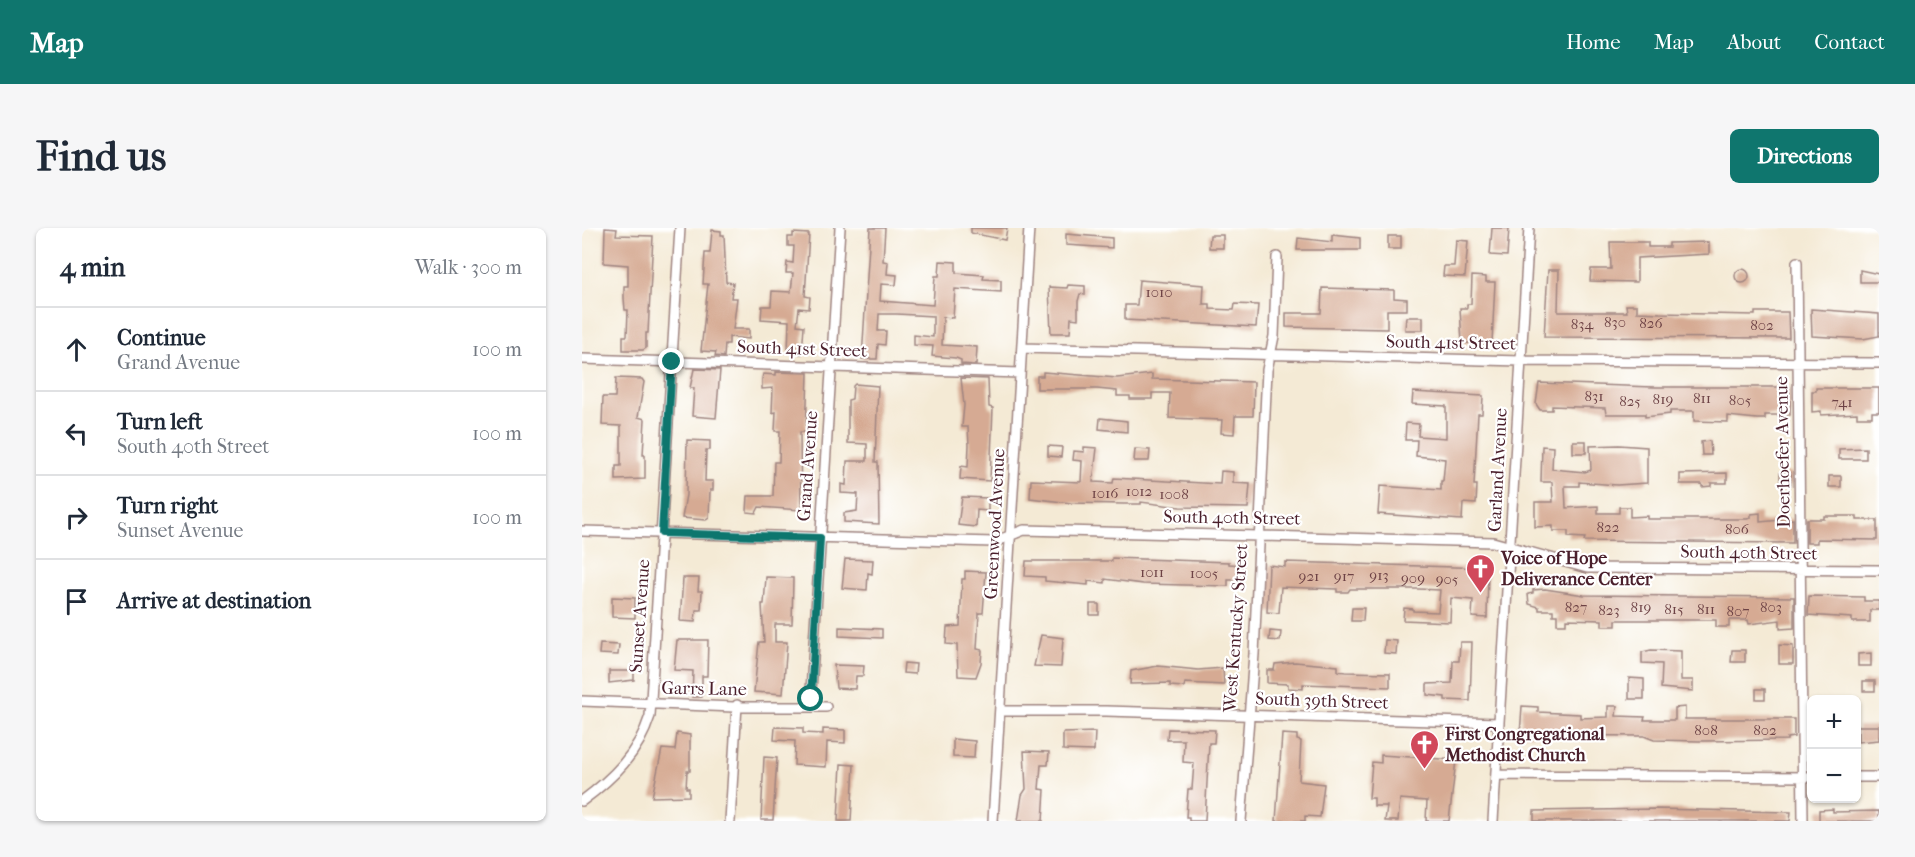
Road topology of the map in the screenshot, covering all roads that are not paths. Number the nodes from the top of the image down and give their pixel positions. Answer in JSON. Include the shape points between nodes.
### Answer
{"nodes":[{"id":1,"x":680,"y":228,"type":"edge"},
{"id":2,"x":840,"y":228,"type":"edge"},
{"id":3,"x":1029,"y":228,"type":"edge"},
{"id":4,"x":1529,"y":228,"type":"edge"},
{"id":5,"x":1277,"y":257,"type":"dead end"},
{"id":6,"x":1797,"y":262,"type":"dead end"},
{"id":7,"x":1022,"y":348,"type":"junction"},
{"id":8,"x":1270,"y":355,"type":"junction"},
{"id":9,"x":582,"y":359,"type":"edge"},
{"id":10,"x":1521,"y":361,"type":"junction"},
{"id":11,"x":672,"y":362,"type":"junction"},
{"id":12,"x":1799,"y":363,"type":"junction"},
{"id":13,"x":1879,"y":363,"type":"edge"},
{"id":14,"x":831,"y":367,"type":"junction"},
{"id":15,"x":1020,"y":373,"type":"junction"},
{"id":16,"x":582,"y":531,"type":"edge"},
{"id":17,"x":662,"y":533,"type":"junction"},
{"id":18,"x":1011,"y":536,"type":"junction"},
{"id":19,"x":1258,"y":536,"type":"junction"},
{"id":20,"x":820,"y":538,"type":"junction"},
{"id":21,"x":1510,"y":545,"type":"junction"},
{"id":22,"x":1801,"y":570,"type":"junction"},
{"id":23,"x":1879,"y":570,"type":"edge"},
{"id":24,"x":582,"y":701,"type":"edge"},
{"id":25,"x":651,"y":704,"type":"junction"},
{"id":26,"x":737,"y":705,"type":"junction"},
{"id":27,"x":810,"y":707,"type":"junction"},
{"id":28,"x":826,"y":707,"type":"dead end"},
{"id":29,"x":1000,"y":711,"type":"junction"},
{"id":30,"x":1247,"y":715,"type":"junction"},
{"id":31,"x":1499,"y":723,"type":"junction"},
{"id":32,"x":1496,"y":775,"type":"junction"},
{"id":33,"x":1807,"y":776,"type":"edge"},
{"id":34,"x":1861,"y":777,"type":"edge"},
{"id":35,"x":1879,"y":777,"type":"edge"},
{"id":36,"x":582,"y":801,"type":"edge"},
{"id":37,"x":730,"y":821,"type":"edge"},
{"id":38,"x":993,"y":821,"type":"edge"},
{"id":39,"x":1241,"y":821,"type":"edge"},
{"id":40,"x":1493,"y":821,"type":"edge"},
{"id":41,"x":1803,"y":821,"type":"edge"}],
"edges":[{"from":1,"to":11,"type":"street","name":"Sunset Avenue"},
{"from":2,"to":14,"type":"street","name":"Grand Avenue"},
{"from":3,"to":7,"type":"street","name":"Greenwood Avenue"},
{"from":4,"to":10,"type":"street","name":"Garland Avenue"},
{"from":5,"to":8,"type":"street","name":"West Kentucky Street"},
{"from":6,"to":12,"type":"street","name":"Doerhoefer Avenue"},
{"from":7,"to":8,"type":"street","name":"South 41st Street"},
{"from":7,"to":15,"type":"street","name":"Greenwood Avenue"},
{"from":8,"to":10,"type":"street","name":"South 41st Street"},
{"from":8,"to":19,"type":"street","name":"West Kentucky Street"},
{"from":9,"to":11,"type":"street","name":"South 41st Street"},
{"from":10,"to":12,"type":"street","name":"South 41st Street"},
{"from":10,"to":21,"type":"street","name":"Garland Avenue"},
{"from":11,"to":14,"type":"street","name":"South 41st Street"},
{"from":11,"to":17,"type":"street","name":"Sunset Avenue"},
{"from":12,"to":13,"type":"street","name":"South 41st Street"},
{"from":12,"to":22,"type":"street","name":"Doerhoefer Avenue"},
{"from":14,"to":15,"type":"street","name":"South 41st Street"},
{"from":14,"to":20,"type":"street","name":"Grand Avenue"},
{"from":15,"to":18,"type":"street","name":"Greenwood Avenue"},
{"from":16,"to":17,"type":"street","name":"South 40th Street"},
{"from":17,"to":20,"type":"street","name":"South 40th Street"},
{"from":17,"to":25,"type":"street","name":"Sunset Avenue"},
{"from":18,"to":19,"type":"street","name":"South 40th Street","via":[[1024,530]]},
{"from":18,"to":20,"type":"street","name":"South 40th Street","via":[[994,543]]},
{"from":18,"to":29,"type":"street","name":"Greenwood Avenue"},
{"from":19,"to":21,"type":"street","name":"South 40th Street"},
{"from":19,"to":30,"type":"street","name":"West Kentucky Street","via":[[1254,654]]},
{"from":20,"to":27,"type":"street","name":"Grand Avenue"},
{"from":21,"to":22,"type":"street","name":"South 40th Street","via":[[1578,567]]},
{"from":21,"to":31,"type":"street","name":"Garland Avenue"},
{"from":22,"to":23,"type":"street","name":"South 40th Street"},
{"from":22,"to":33,"type":"street","name":"Doerhoefer Avenue"},
{"from":24,"to":25,"type":"street","name":"Garrs Lane"},
{"from":25,"to":26,"type":"street","name":"Garrs Lane"},
{"from":25,"to":36,"type":"street","name":"Sunset Avenue","via":[[647,725],[633,753],[614,776]]},
{"from":26,"to":27,"type":"street","name":"Garrs Lane"},
{"from":26,"to":37,"type":"street"},
{"from":27,"to":28,"type":"street","name":"Garrs Lane"},
{"from":29,"to":30,"type":"street","name":"South 39th Street"},
{"from":29,"to":38,"type":"street","name":"Greenwood Avenue"},
{"from":30,"to":31,"type":"street","name":"South 39th Street"},
{"from":30,"to":39,"type":"street","name":"West Kentucky Street"},
{"from":31,"to":32,"type":"street","name":"Garland Avenue"},
{"from":32,"to":33,"type":"street"},
{"from":32,"to":40,"type":"street","name":"Garland Avenue"},
{"from":33,"to":41,"type":"street","name":"Doerhoefer Avenue"},
{"from":34,"to":35,"type":"street"}]}
